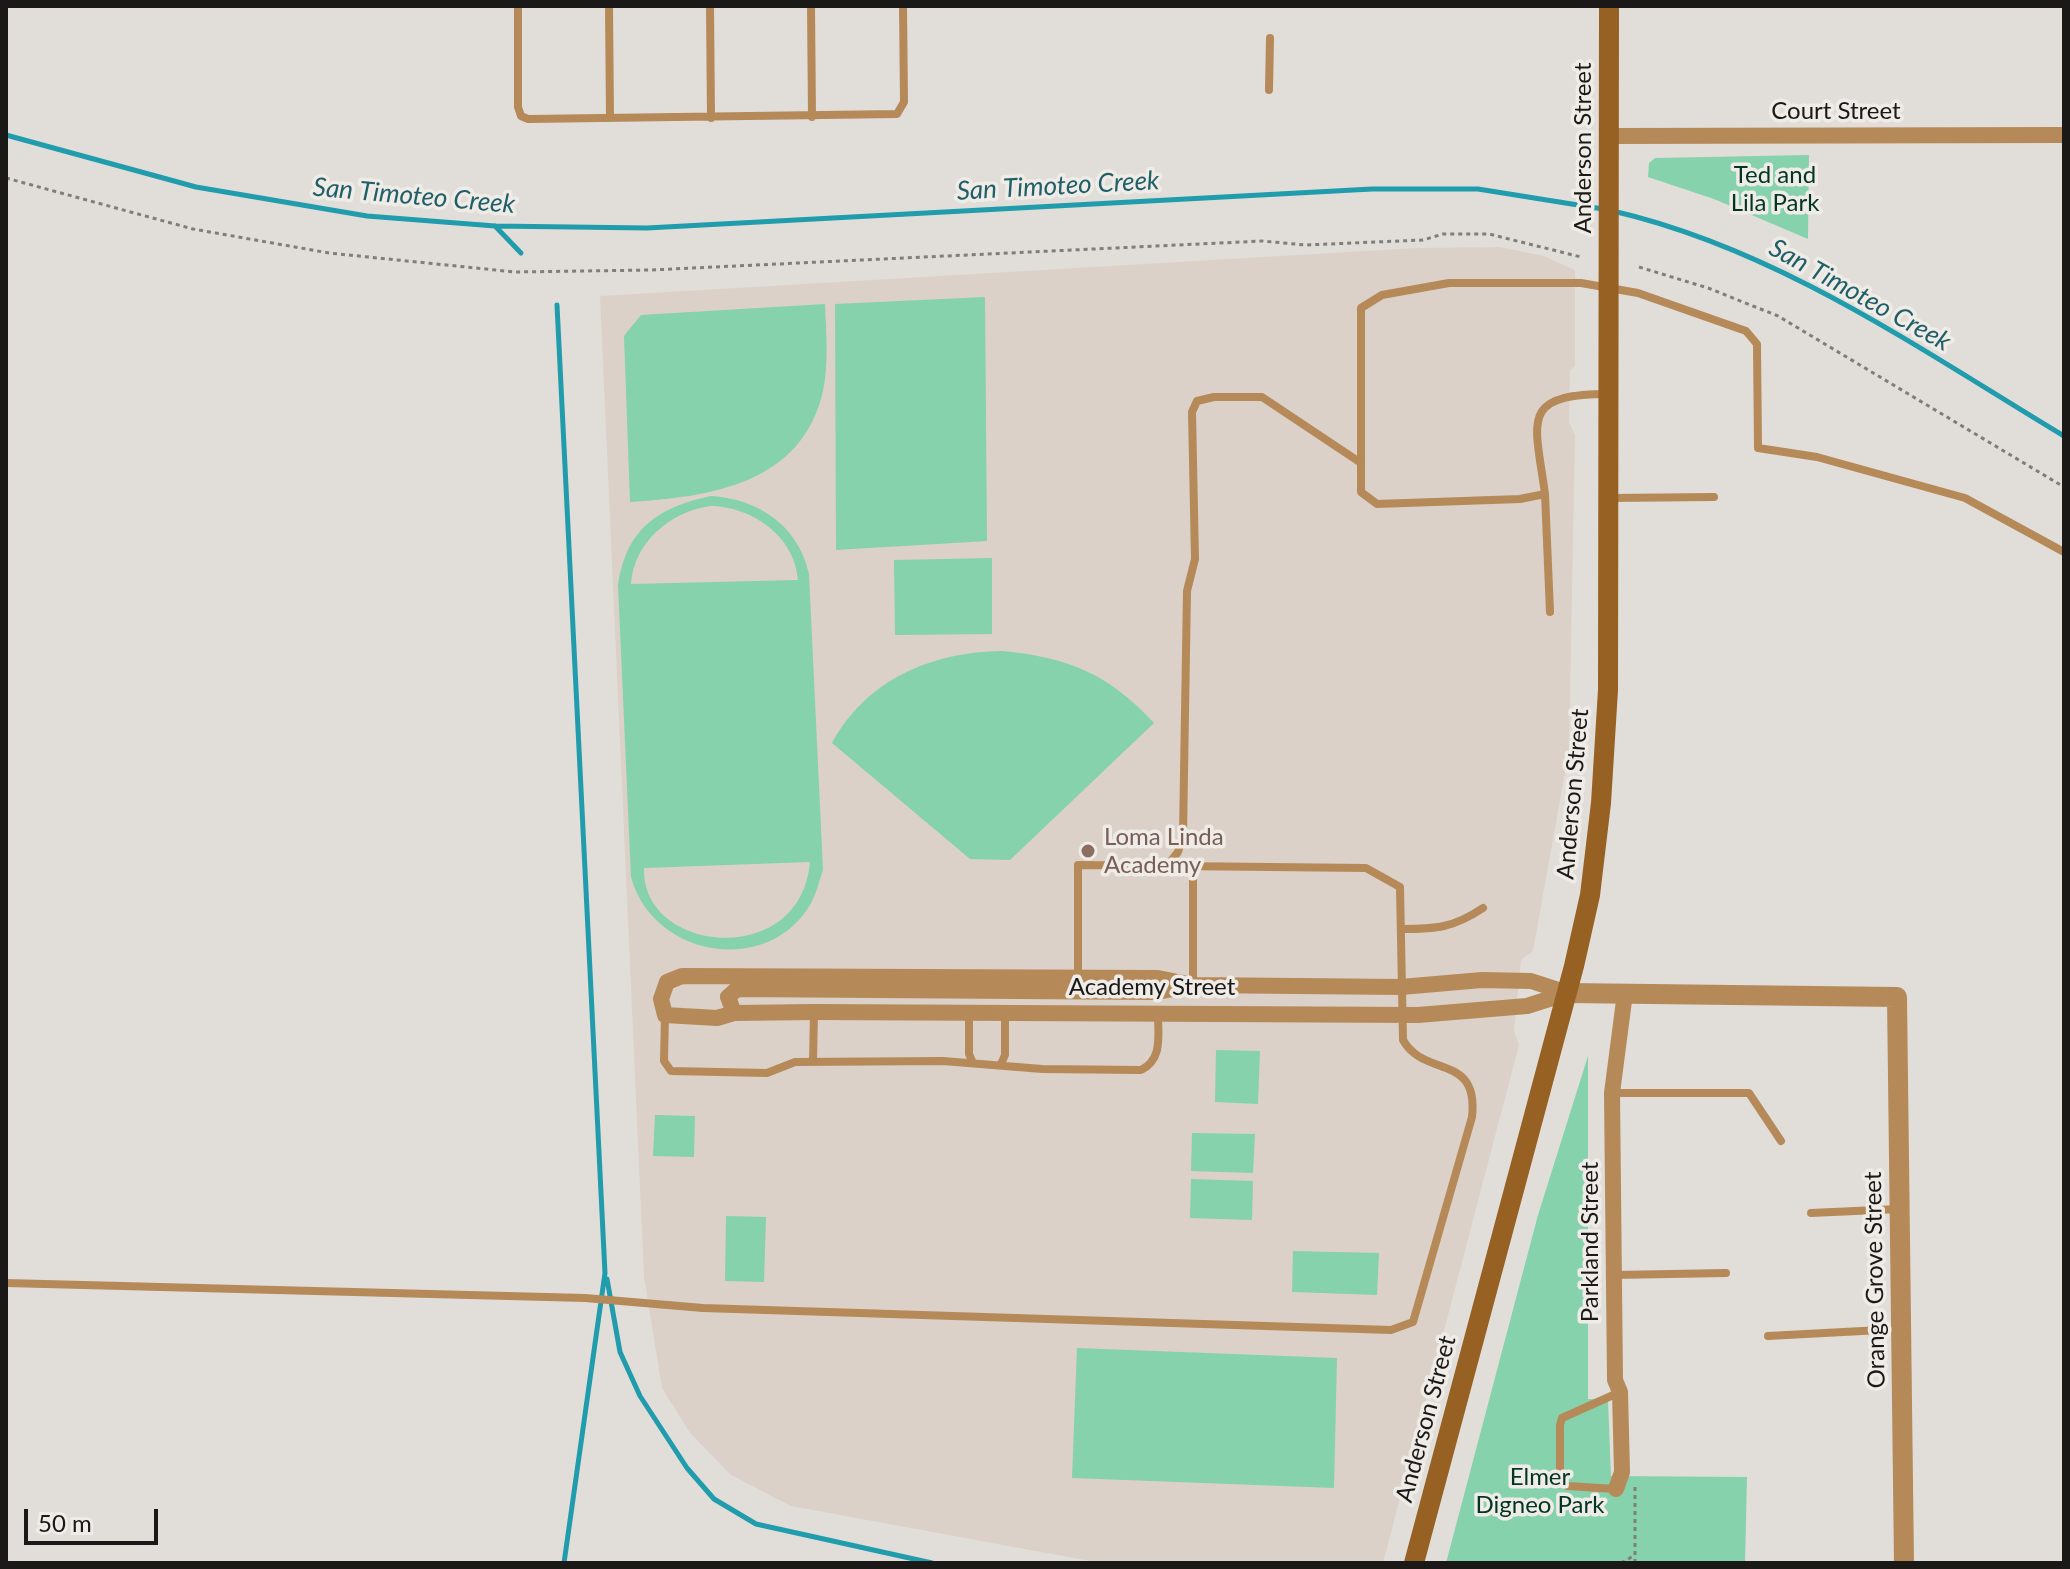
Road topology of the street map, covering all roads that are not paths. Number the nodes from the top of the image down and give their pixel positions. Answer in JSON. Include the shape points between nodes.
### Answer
{"nodes":[{"id":1,"x":518,"y":6,"type":"edge"},
{"id":2,"x":609,"y":6,"type":"edge"},
{"id":3,"x":710,"y":6,"type":"edge"},
{"id":4,"x":811,"y":6,"type":"edge"},
{"id":5,"x":903,"y":6,"type":"edge"},
{"id":6,"x":1609,"y":6,"type":"edge"},
{"id":7,"x":1270,"y":38,"type":"dead end"},
{"id":8,"x":1269,"y":90,"type":"dead end"},
{"id":9,"x":812,"y":117,"type":"junction"},
{"id":10,"x":610,"y":118,"type":"junction"},
{"id":11,"x":711,"y":118,"type":"junction"},
{"id":12,"x":2064,"y":135,"type":"edge"},
{"id":13,"x":1609,"y":136,"type":"junction"},
{"id":14,"x":1608,"y":288,"type":"junction"},
{"id":15,"x":1609,"y":394,"type":"junction"},
{"id":16,"x":1361,"y":463,"type":"junction"},
{"id":17,"x":1545,"y":494,"type":"junction"},
{"id":18,"x":1714,"y":497,"type":"dead end"},
{"id":19,"x":1608,"y":498,"type":"junction"},
{"id":20,"x":2064,"y":552,"type":"edge"},
{"id":21,"x":1550,"y":612,"type":"dead end"},
{"id":22,"x":1167,"y":866,"type":"junction"},
{"id":23,"x":1193,"y":866,"type":"junction"},
{"id":24,"x":1483,"y":908,"type":"dead end"},
{"id":25,"x":1401,"y":929,"type":"junction"},
{"id":26,"x":1078,"y":978,"type":"junction"},
{"id":27,"x":1193,"y":985,"type":"junction"},
{"id":28,"x":1401,"y":987,"type":"junction"},
{"id":29,"x":1568,"y":993,"type":"junction"},
{"id":30,"x":1625,"y":993,"type":"junction"},
{"id":31,"x":1897,"y":997,"type":"joint"},
{"id":32,"x":814,"y":1012,"type":"junction"},
{"id":33,"x":969,"y":1012,"type":"junction"},
{"id":34,"x":1005,"y":1012,"type":"junction"},
{"id":35,"x":734,"y":1013,"type":"junction"},
{"id":36,"x":1158,"y":1013,"type":"junction"},
{"id":37,"x":1401,"y":1014,"type":"junction"},
{"id":38,"x":665,"y":1015,"type":"junction"},
{"id":39,"x":813,"y":1062,"type":"junction"},
{"id":40,"x":973,"y":1063,"type":"junction"},
{"id":41,"x":1001,"y":1064,"type":"junction"},
{"id":42,"x":1612,"y":1093,"type":"junction"},
{"id":43,"x":1781,"y":1141,"type":"dead end"},
{"id":44,"x":1900,"y":1209,"type":"junction"},
{"id":45,"x":1811,"y":1213,"type":"dead end"},
{"id":46,"x":1726,"y":1273,"type":"dead end"},
{"id":47,"x":1614,"y":1275,"type":"junction"},
{"id":48,"x":6,"y":1283,"type":"edge"},
{"id":49,"x":1901,"y":1329,"type":"junction"},
{"id":50,"x":1768,"y":1336,"type":"dead end"},
{"id":51,"x":1620,"y":1392,"type":"junction"},
{"id":52,"x":1616,"y":1489,"type":"joint"},
{"id":53,"x":1414,"y":1563,"type":"edge"},
{"id":54,"x":1904,"y":1563,"type":"edge"}],
"edges":[{"from":1,"to":10,"type":"lane","via":[[521,116]]},
{"from":2,"to":10,"type":"lane"},
{"from":3,"to":11,"type":"lane"},
{"from":4,"to":9,"type":"lane"},
{"from":5,"to":9,"type":"lane","via":[[904,102],[897,114]]},
{"from":6,"to":13,"type":"main road","name":"Anderson Street"},
{"from":7,"to":8,"type":"lane"},
{"from":9,"to":11,"type":"lane"},
{"from":10,"to":11,"type":"lane"},
{"from":12,"to":13,"type":"street","name":"Court Street"},
{"from":13,"to":14,"type":"main road","name":"Anderson Street"},
{"from":14,"to":15,"type":"main road","name":"Anderson Street"},
{"from":14,"to":16,"type":"lane","via":[[1543,281],[1449,283],[1382,295],[1361,308]]},
{"from":14,"to":20,"type":"lane","via":[[1638,293],[1746,331],[1757,344],[1758,448],[1817,457],[1965,498]]},
{"from":15,"to":17,"type":"lane","via":[[1555,398],[1540,411],[1536,429]]},
{"from":15,"to":19,"type":"main road","name":"Anderson Street"},
{"from":16,"to":17,"type":"lane","via":[[1361,492],[1377,504]]},
{"from":16,"to":22,"type":"lane","via":[[1262,397],[1197,401],[1192,412],[1195,559],[1187,591],[1183,835]]},
{"from":17,"to":21,"type":"lane"},
{"from":18,"to":19,"type":"lane"},
{"from":19,"to":29,"type":"main road","name":"Anderson Street","via":[[1608,690],[1601,803],[1590,895]]},
{"from":22,"to":23,"type":"lane"},
{"from":22,"to":26,"type":"lane","via":[[1078,865]]},
{"from":23,"to":25,"type":"lane","via":[[1366,868],[1400,887]]},
{"from":23,"to":27,"type":"lane"},
{"from":24,"to":25,"type":"lane","via":[[1460,924]]},
{"from":25,"to":28,"type":"lane"},
{"from":26,"to":27,"type":"street","name":"Academy Street","via":[[1158,978]]},
{"from":26,"to":38,"type":"street","name":"Academy Street","via":[[682,976],[667,982],[661,999]]},
{"from":27,"to":28,"type":"street","name":"Academy Street"},
{"from":27,"to":35,"type":"street","name":"Academy Street","via":[[1157,992],[737,989],[728,997]]},
{"from":28,"to":29,"type":"street","name":"Academy Street","via":[[1531,981]]},
{"from":28,"to":37,"type":"lane"},
{"from":29,"to":30,"type":"street","name":"Academy Street"},
{"from":29,"to":37,"type":"street","name":"Academy Street","via":[[1527,1006]]},
{"from":29,"to":53,"type":"main road","name":"Anderson Street"},
{"from":30,"to":31,"type":"street","name":"Academy Street"},
{"from":30,"to":42,"type":"street","name":"Parkland Street"},
{"from":31,"to":44,"type":"street","name":"Orange Grove Street"},
{"from":32,"to":33,"type":"street","name":"Academy Street"},
{"from":32,"to":35,"type":"street","name":"Academy Street"},
{"from":32,"to":39,"type":"lane"},
{"from":33,"to":34,"type":"street","name":"Academy Street"},
{"from":33,"to":40,"type":"lane"},
{"from":34,"to":36,"type":"street","name":"Academy Street"},
{"from":34,"to":41,"type":"lane"},
{"from":35,"to":38,"type":"street","name":"Academy Street","via":[[717,1018]]},
{"from":36,"to":37,"type":"street","name":"Academy Street"},
{"from":36,"to":41,"type":"lane","via":[[1157,1054],[1153,1064],[1141,1070]]},
{"from":37,"to":48,"type":"lane","via":[[1406,1046],[1458,1072],[1474,1099],[1419,1312],[1406,1328],[1121,1323],[703,1308],[585,1298]]},
{"from":38,"to":39,"type":"lane","via":[[664,1061],[671,1071],[767,1073],[795,1062]]},
{"from":39,"to":40,"type":"lane"},
{"from":40,"to":41,"type":"lane"},
{"from":42,"to":43,"type":"lane","via":[[1749,1093]]},
{"from":42,"to":47,"type":"street","name":"Parkland Street"},
{"from":44,"to":45,"type":"lane"},
{"from":44,"to":49,"type":"street","name":"Orange Grove Street"},
{"from":46,"to":47,"type":"lane"},
{"from":47,"to":51,"type":"street","name":"Parkland Street","via":[[1615,1380]]},
{"from":49,"to":50,"type":"lane"},
{"from":49,"to":54,"type":"street","name":"Orange Grove Street"},
{"from":51,"to":52,"type":"street","name":"Parkland Street","via":[[1622,1472]]},
{"from":51,"to":52,"type":"lane","via":[[1562,1418],[1560,1425],[1560,1479],[1567,1486]]}]}
